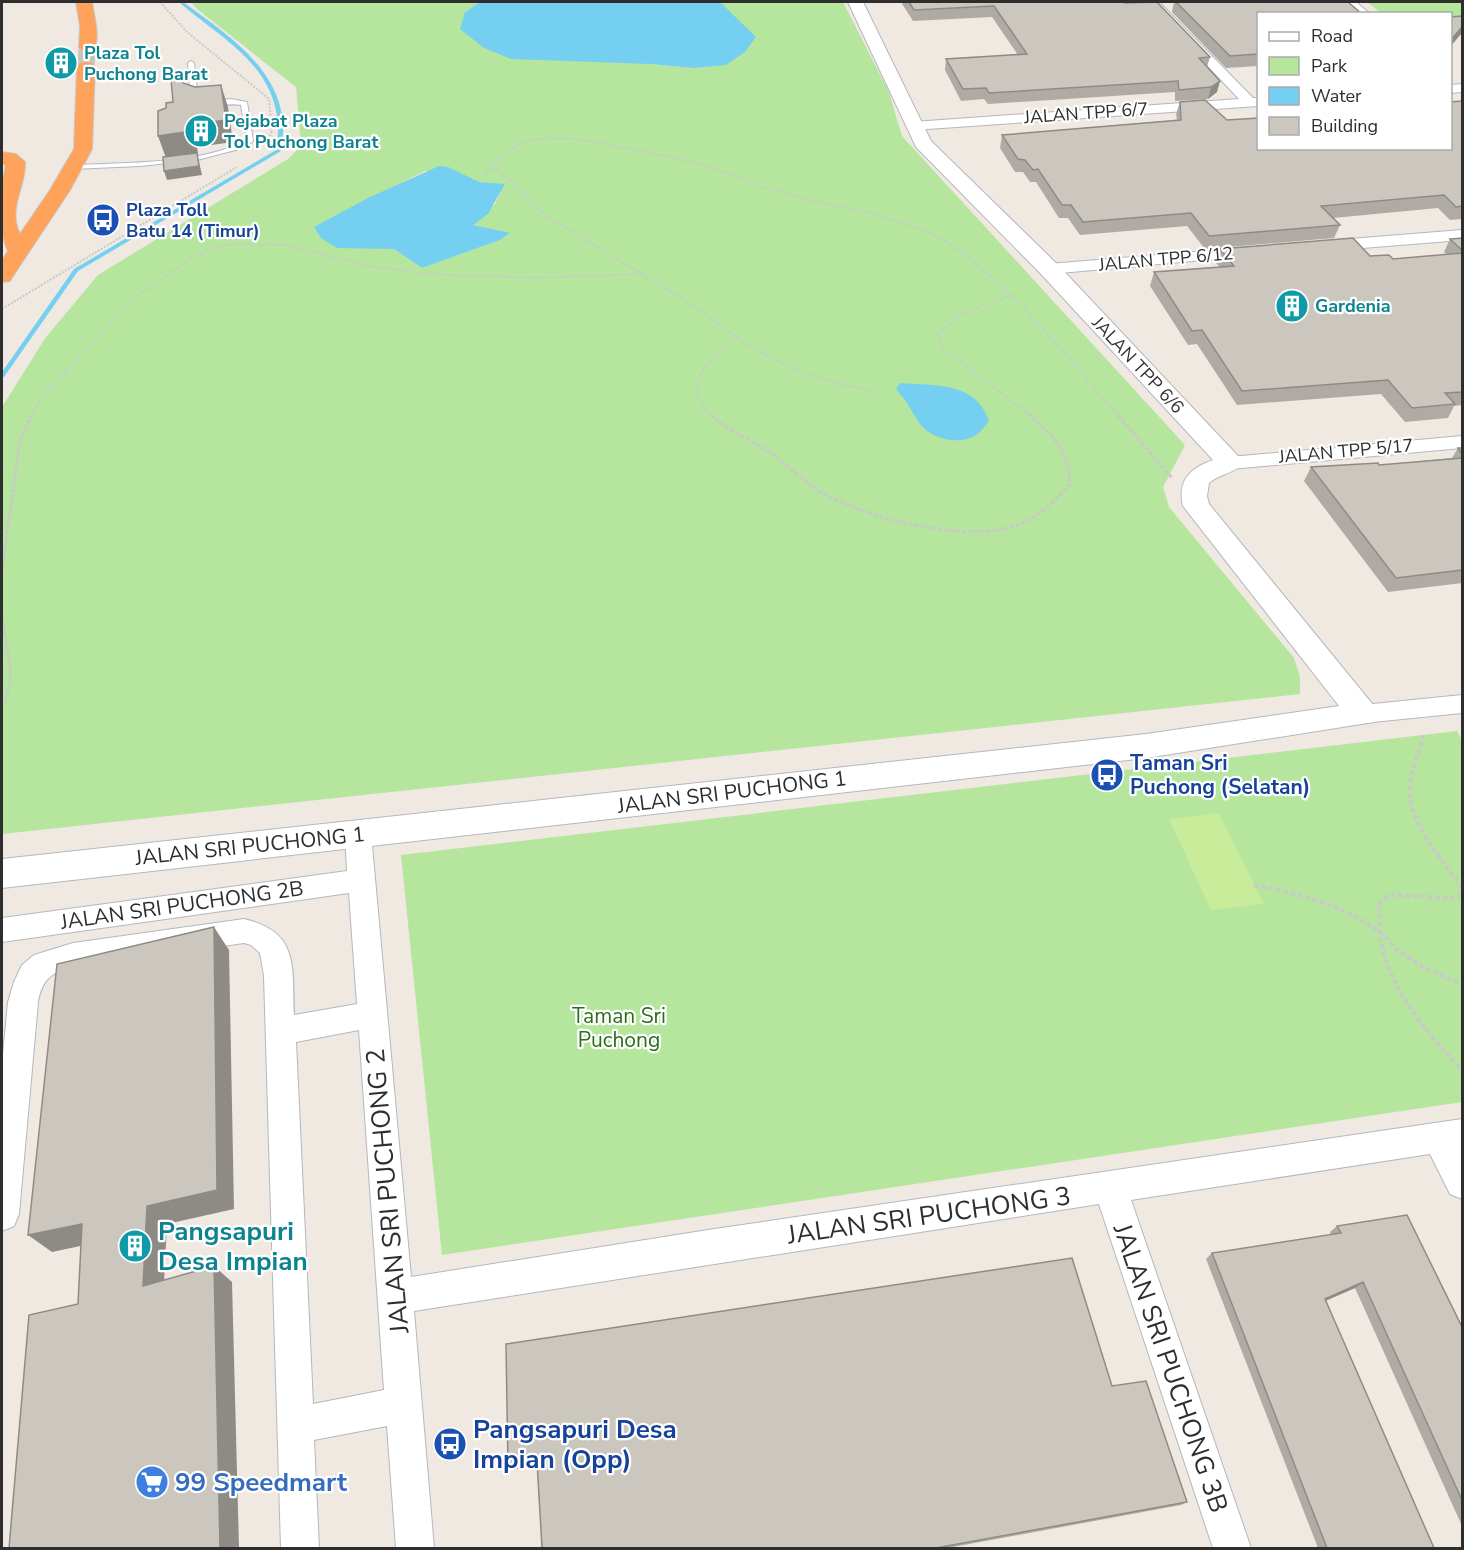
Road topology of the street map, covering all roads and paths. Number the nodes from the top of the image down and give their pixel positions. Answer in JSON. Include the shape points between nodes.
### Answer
{"nodes":[{"id":1,"x":84,"y":2,"type":"edge"},
{"id":2,"x":855,"y":2,"type":"edge"},
{"id":3,"x":1153,"y":2,"type":"edge"},
{"id":4,"x":1349,"y":2,"type":"edge"},
{"id":5,"x":1362,"y":12,"type":"edge"},
{"id":6,"x":191,"y":63,"type":"dead end"},
{"id":7,"x":1254,"y":102,"type":"edge"},
{"id":8,"x":914,"y":126,"type":"junction"},
{"id":9,"x":2,"y":158,"type":"edge"},
{"id":10,"x":75,"y":166,"type":"junction"},
{"id":11,"x":493,"y":168,"type":"junction"},
{"id":12,"x":484,"y":175,"type":"dead end"},
{"id":13,"x":1462,"y":235,"type":"edge"},
{"id":14,"x":1309,"y":248,"type":"edge"},
{"id":15,"x":18,"y":250,"type":"junction"},
{"id":16,"x":1273,"y":251,"type":"edge"},
{"id":17,"x":1049,"y":269,"type":"junction"},
{"id":18,"x":640,"y":274,"type":"junction"},
{"id":19,"x":2,"y":276,"type":"edge"},
{"id":20,"x":1011,"y":296,"type":"junction"},
{"id":21,"x":734,"y":337,"type":"junction"},
{"id":22,"x":874,"y":391,"type":"dead end"},
{"id":23,"x":1462,"y":442,"type":"edge"},
{"id":24,"x":1230,"y":463,"type":"junction"},
{"id":25,"x":1206,"y":517,"type":"junction"},
{"id":26,"x":2,"y":570,"type":"edge"},
{"id":27,"x":2,"y":614,"type":"edge"},
{"id":28,"x":2,"y":704,"type":"edge"},
{"id":29,"x":1462,"y":704,"type":"edge"},
{"id":30,"x":1363,"y":714,"type":"junction"},
{"id":31,"x":1424,"y":735,"type":"dead end"},
{"id":32,"x":358,"y":834,"type":"junction"},
{"id":33,"x":2,"y":874,"type":"edge"},
{"id":34,"x":362,"y":880,"type":"junction"},
{"id":35,"x":1254,"y":885,"type":"dead end"},
{"id":36,"x":1462,"y":888,"type":"edge"},
{"id":37,"x":1462,"y":895,"type":"edge"},
{"id":38,"x":38,"y":925,"type":"junction"},
{"id":39,"x":2,"y":930,"type":"edge"},
{"id":40,"x":1380,"y":933,"type":"junction"},
{"id":41,"x":34,"y":970,"type":"junction"},
{"id":42,"x":1462,"y":983,"type":"edge"},
{"id":43,"x":373,"y":1014,"type":"junction"},
{"id":44,"x":280,"y":1031,"type":"junction"},
{"id":45,"x":1462,"y":1071,"type":"edge"},
{"id":46,"x":1451,"y":1136,"type":"edge"},
{"id":47,"x":1462,"y":1183,"type":"edge"},
{"id":48,"x":1110,"y":1187,"type":"junction"},
{"id":49,"x":2,"y":1214,"type":"edge"},
{"id":50,"x":396,"y":1297,"type":"junction"},
{"id":51,"x":404,"y":1404,"type":"junction"},
{"id":52,"x":295,"y":1426,"type":"junction"},
{"id":53,"x":300,"y":1548,"type":"edge"},
{"id":54,"x":415,"y":1548,"type":"edge"},
{"id":55,"x":1232,"y":1548,"type":"edge"}],
"edges":[{"from":1,"to":10,"type":"highway","via":[[88,26],[83,149]]},
{"from":2,"to":8,"type":"street","name":"JALAN TPP 6/6"},
{"from":3,"to":7,"type":"street"},
{"from":4,"to":5,"type":"street"},
{"from":6,"to":10,"type":"lane","via":[[195,101],[244,104],[250,139],[246,145],[225,153],[132,165]]},
{"from":7,"to":8,"type":"street","name":"JALAN TPP 6/7"},
{"from":8,"to":17,"type":"street","name":"JALAN TPP 6/6","via":[[923,143]]},
{"from":9,"to":15,"type":"highway","via":[[15,162],[4,219]]},
{"from":10,"to":15,"type":"highway"},
{"from":11,"to":12,"type":"path"},
{"from":11,"to":18,"type":"path","via":[[508,175],[536,209]]},
{"from":11,"to":20,"type":"path","via":[[507,150],[520,143],[553,138],[594,142],[690,162],[925,232],[950,244]]},
{"from":13,"to":14,"type":"street"},
{"from":15,"to":19,"type":"highway"},
{"from":16,"to":17,"type":"street","name":"JALAN TPP 6/12"},
{"from":17,"to":24,"type":"street","name":"JALAN TPP 6/6"},
{"from":18,"to":21,"type":"path","via":[[685,300]]},
{"from":18,"to":26,"type":"path","via":[[533,278],[428,274],[368,266],[286,245],[233,244],[211,248],[140,295],[41,397],[20,440]]},
{"from":20,"to":21,"type":"path","via":[[960,312],[938,334],[942,347],[1029,416],[1067,458],[1070,484],[1040,514],[1011,527],[980,530],[912,524],[849,507],[808,483],[768,450],[708,415],[696,384],[705,366]]},
{"from":20,"to":25,"type":"path"},
{"from":21,"to":22,"type":"path","via":[[781,365],[824,381]]},
{"from":23,"to":24,"type":"street","name":"JALAN TPP 5/17"},
{"from":24,"to":25,"type":"street","via":[[1202,474],[1194,484],[1196,506]]},
{"from":25,"to":30,"type":"street"},
{"from":27,"to":28,"type":"path","via":[[12,667],[11,686]]},
{"from":29,"to":30,"type":"street","name":"JALAN SRI PUCHONG 1"},
{"from":30,"to":32,"type":"street","name":"JALAN SRI PUCHONG 1","via":[[1146,746]]},
{"from":31,"to":36,"type":"path","via":[[1412,775],[1413,809]]},
{"from":32,"to":33,"type":"street","name":"JALAN SRI PUCHONG 1"},
{"from":32,"to":34,"type":"street","name":"JALAN SRI PUCHONG 2"},
{"from":34,"to":38,"type":"street","name":"JALAN SRI PUCHONG 2B"},
{"from":34,"to":43,"type":"street","name":"JALAN SRI PUCHONG 2"},
{"from":35,"to":40,"type":"path","via":[[1309,897]]},
{"from":37,"to":40,"type":"path","via":[[1389,895],[1379,904]]},
{"from":38,"to":39,"type":"street","name":"JALAN SRI PUCHONG 2B"},
{"from":38,"to":41,"type":"street"},
{"from":40,"to":42,"type":"path","via":[[1426,968]]},
{"from":40,"to":45,"type":"path","via":[[1403,994]]},
{"from":41,"to":44,"type":"street","via":[[55,958],[73,955],[244,931],[262,934],[277,956]]},
{"from":41,"to":49,"type":"street","via":[[26,984],[23,1002]]},
{"from":43,"to":44,"type":"street"},
{"from":43,"to":50,"type":"street","name":"JALAN SRI PUCHONG 2"},
{"from":44,"to":52,"type":"street"},
{"from":46,"to":47,"type":"street"},
{"from":46,"to":48,"type":"street","name":"JALAN SRI PUCHONG 3"},
{"from":48,"to":50,"type":"street","name":"JALAN SRI PUCHONG 3"},
{"from":48,"to":55,"type":"street","name":"JALAN SRI PUCHONG 3B"},
{"from":50,"to":51,"type":"street","name":"JALAN SRI PUCHONG 2"},
{"from":51,"to":52,"type":"street"},
{"from":51,"to":54,"type":"street","name":"JALAN SRI PUCHONG 2"},
{"from":52,"to":53,"type":"street"}]}
